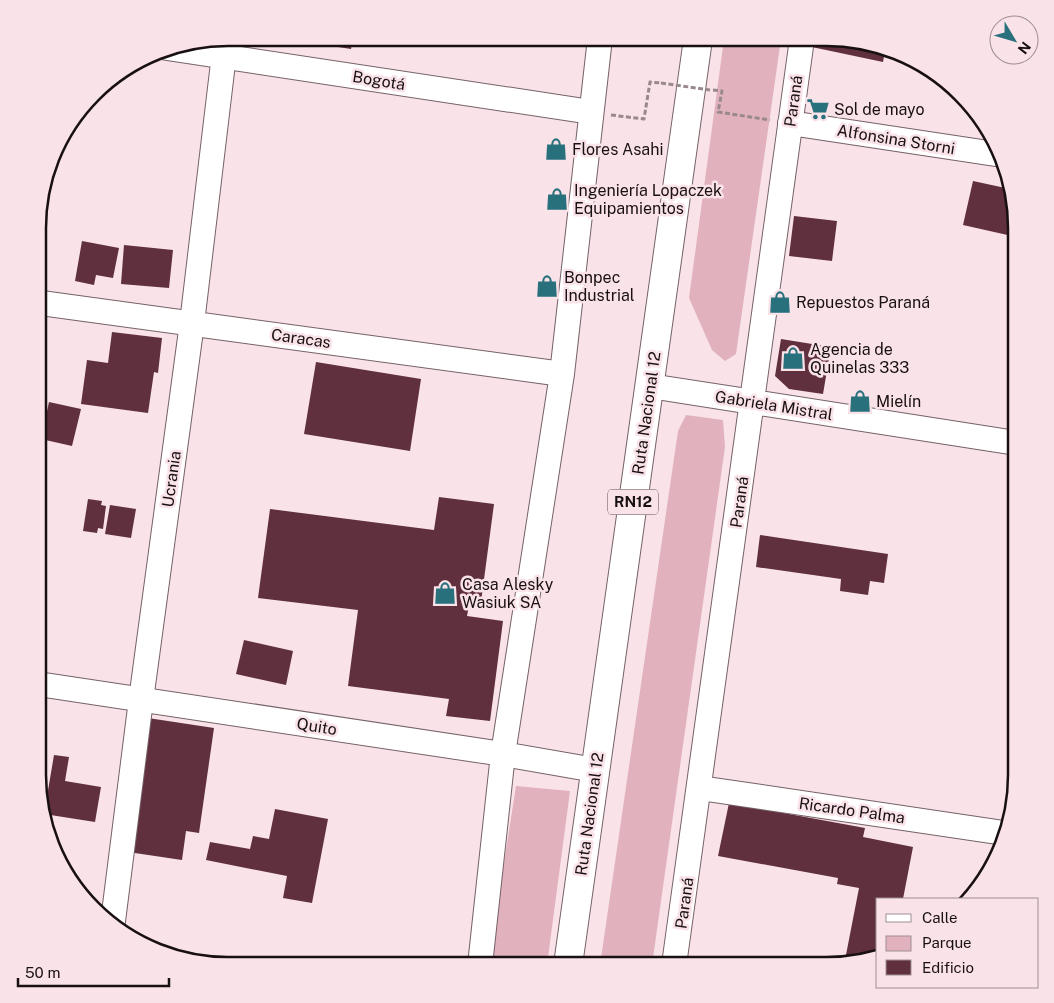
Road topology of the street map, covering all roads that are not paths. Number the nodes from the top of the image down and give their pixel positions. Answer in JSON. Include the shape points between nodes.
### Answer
{"nodes":[{"id":1,"x":599,"y":46,"type":"edge"},
{"id":2,"x":697,"y":46,"type":"edge"},
{"id":3,"x":801,"y":46,"type":"edge"},
{"id":4,"x":225,"y":47,"type":"edge"},
{"id":5,"x":591,"y":112,"type":"junction"},
{"id":6,"x":790,"y":123,"type":"junction"},
{"id":7,"x":991,"y":153,"type":"edge"},
{"id":8,"x":46,"y":303,"type":"edge"},
{"id":9,"x":192,"y":324,"type":"junction"},
{"id":10,"x":562,"y":374,"type":"junction"},
{"id":11,"x":650,"y":386,"type":"junction"},
{"id":12,"x":752,"y":401,"type":"junction"},
{"id":13,"x":1008,"y":442,"type":"edge"},
{"id":14,"x":46,"y":685,"type":"edge"},
{"id":15,"x":141,"y":700,"type":"junction"},
{"id":16,"x":503,"y":754,"type":"junction"},
{"id":17,"x":595,"y":770,"type":"junction"},
{"id":18,"x":700,"y":788,"type":"junction"},
{"id":19,"x":998,"y":832,"type":"edge"},
{"id":20,"x":114,"y":916,"type":"edge"},
{"id":21,"x":481,"y":957,"type":"edge"},
{"id":22,"x":569,"y":957,"type":"edge"},
{"id":23,"x":675,"y":957,"type":"edge"}],
"edges":[{"from":1,"to":5,"type":"street"},
{"from":2,"to":11,"type":"highway","name":"Ruta Nacional 12","number":"RN12"},
{"from":3,"to":6,"type":"street","name":"Paraná"},
{"from":4,"to":5,"type":"street","name":"Bogotá"},
{"from":4,"to":9,"type":"street","name":"Ucrania"},
{"from":5,"to":10,"type":"street"},
{"from":6,"to":7,"type":"street","name":"Alfonsina Storni"},
{"from":6,"to":12,"type":"street","name":"Paraná"},
{"from":8,"to":9,"type":"street","name":"Caracas"},
{"from":9,"to":10,"type":"street","name":"Caracas"},
{"from":9,"to":15,"type":"street","name":"Ucrania"},
{"from":10,"to":16,"type":"street"},
{"from":11,"to":12,"type":"street","name":"Gabriela Mistral"},
{"from":11,"to":17,"type":"highway","name":"Ruta Nacional 12","number":"RN12"},
{"from":12,"to":13,"type":"street","name":"Gabriela Mistral"},
{"from":12,"to":18,"type":"street","name":"Paraná"},
{"from":14,"to":15,"type":"street","name":"Quito"},
{"from":15,"to":16,"type":"street","name":"Quito"},
{"from":15,"to":20,"type":"street","name":"Ucrania"},
{"from":16,"to":17,"type":"street","name":"Quito"},
{"from":16,"to":21,"type":"street"},
{"from":17,"to":22,"type":"highway","name":"Ruta Nacional 12","number":"RN12"},
{"from":18,"to":19,"type":"street","name":"Ricardo Palma"},
{"from":18,"to":23,"type":"street","name":"Paraná"}]}
